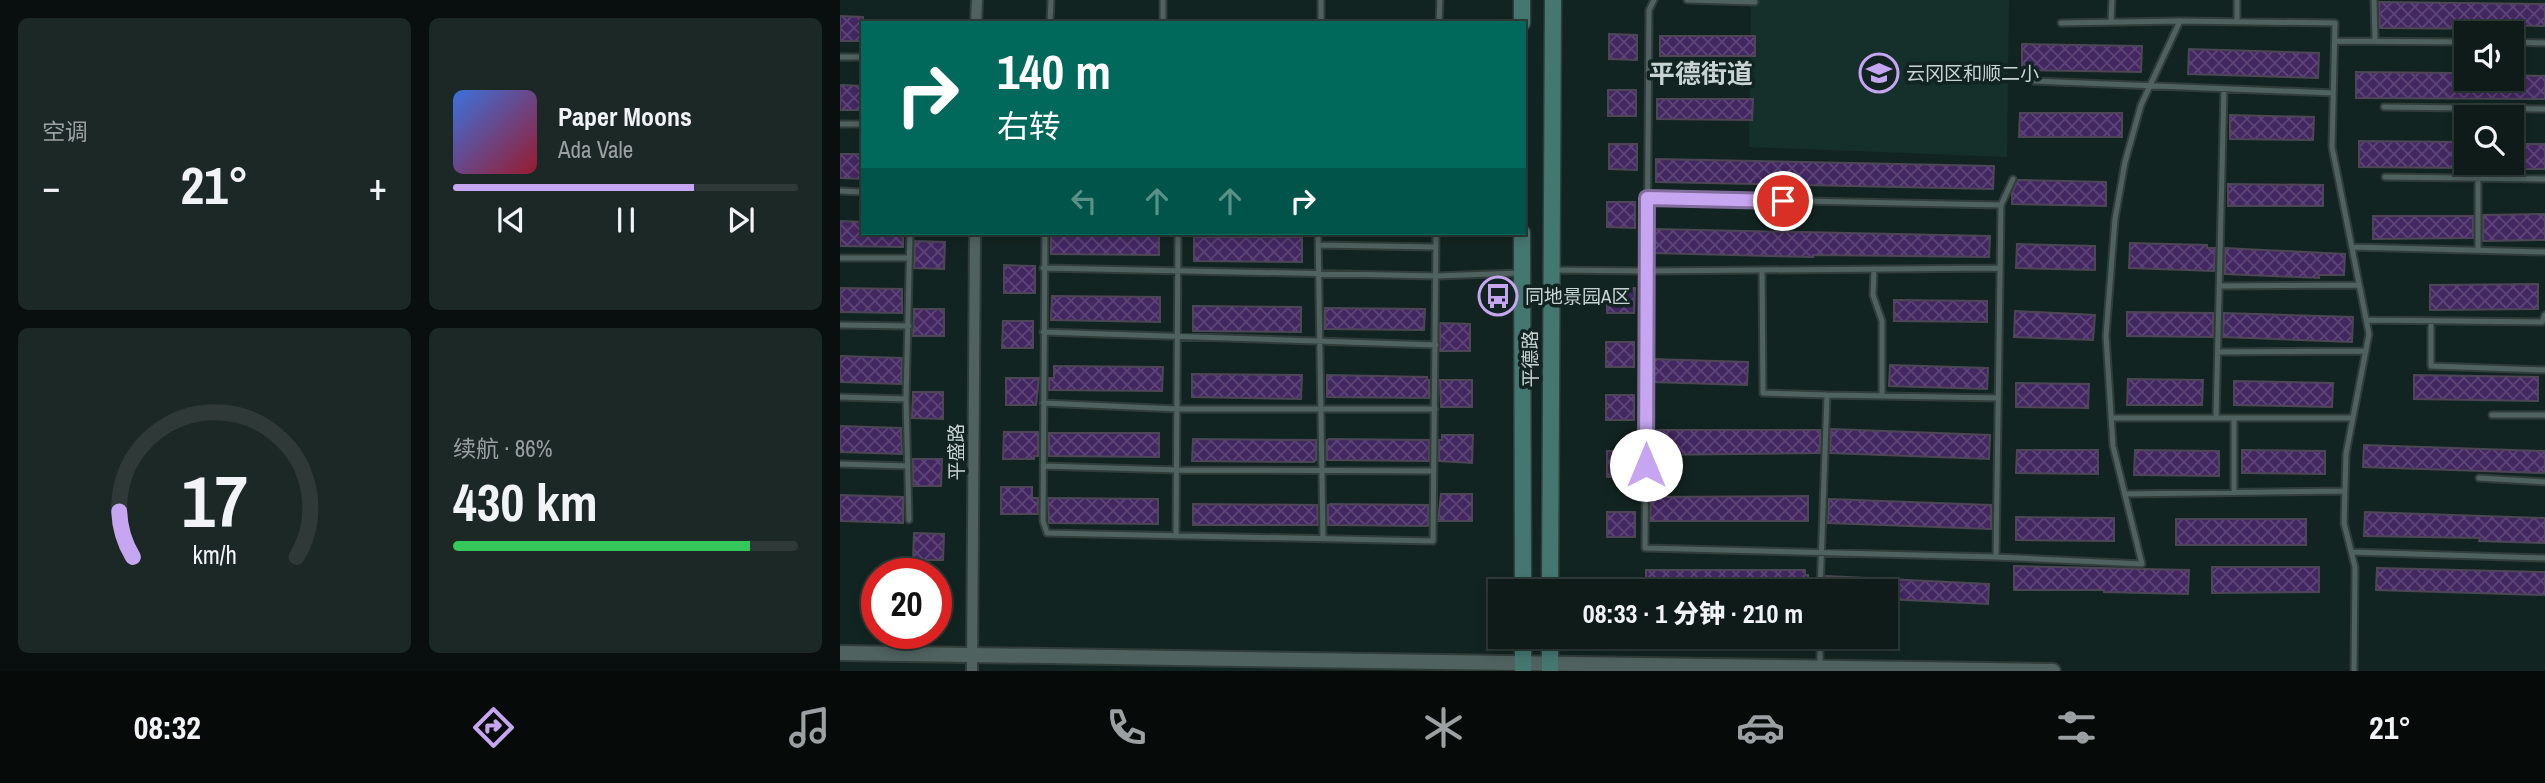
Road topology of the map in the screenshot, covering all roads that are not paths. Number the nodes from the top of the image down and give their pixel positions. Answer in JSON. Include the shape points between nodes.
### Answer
{"nodes":[{"id":1,"x":976,"y":0,"type":"edge"},
{"id":2,"x":1051,"y":0,"type":"edge"},
{"id":3,"x":1163,"y":0,"type":"edge"},
{"id":4,"x":1321,"y":0,"type":"edge"},
{"id":5,"x":1440,"y":0,"type":"edge"},
{"id":6,"x":1522,"y":0,"type":"edge"},
{"id":7,"x":1553,"y":0,"type":"edge"},
{"id":8,"x":1654,"y":0,"type":"edge"},
{"id":9,"x":1687,"y":0,"type":"edge"},
{"id":10,"x":2112,"y":0,"type":"edge"},
{"id":11,"x":2237,"y":0,"type":"edge"},
{"id":12,"x":2374,"y":0,"type":"edge"},
{"id":13,"x":1755,"y":2,"type":"dead end"},
{"id":14,"x":976,"y":21,"type":"edge"},
{"id":15,"x":1050,"y":21,"type":"edge"},
{"id":16,"x":1163,"y":21,"type":"edge"},
{"id":17,"x":1321,"y":21,"type":"edge"},
{"id":18,"x":1440,"y":21,"type":"edge"},
{"id":19,"x":1522,"y":21,"type":"edge"},
{"id":20,"x":2180,"y":21,"type":"junction"},
{"id":21,"x":2111,"y":22,"type":"junction"},
{"id":22,"x":2237,"y":22,"type":"junction"},
{"id":23,"x":2061,"y":23,"type":"dead end"},
{"id":24,"x":2334,"y":41,"type":"junction"},
{"id":25,"x":2375,"y":41,"type":"junction"},
{"id":26,"x":2454,"y":42,"type":"edge"},
{"id":27,"x":2524,"y":42,"type":"edge"},
{"id":28,"x":2545,"y":43,"type":"edge"},
{"id":29,"x":840,"y":57,"type":"edge"},
{"id":30,"x":861,"y":57,"type":"edge"},
{"id":31,"x":2033,"y":81,"type":"dead end"},
{"id":32,"x":2150,"y":85,"type":"junction"},
{"id":33,"x":2224,"y":89,"type":"junction"},
{"id":34,"x":2333,"y":93,"type":"junction"},
{"id":35,"x":2384,"y":107,"type":"dead end"},
{"id":36,"x":2454,"y":108,"type":"edge"},
{"id":37,"x":2524,"y":109,"type":"edge"},
{"id":38,"x":2545,"y":109,"type":"edge"},
{"id":39,"x":840,"y":124,"type":"edge"},
{"id":40,"x":861,"y":124,"type":"edge"},
{"id":41,"x":2479,"y":175,"type":"edge"},
{"id":42,"x":2385,"y":177,"type":"dead end"},
{"id":43,"x":2479,"y":178,"type":"junction"},
{"id":44,"x":2013,"y":179,"type":"dead end"},
{"id":45,"x":2545,"y":179,"type":"edge"},
{"id":46,"x":840,"y":191,"type":"edge"},
{"id":47,"x":861,"y":192,"type":"edge"},
{"id":48,"x":1647,"y":198,"type":"junction"},
{"id":49,"x":2001,"y":205,"type":"junction"},
{"id":50,"x":910,"y":235,"type":"edge"},
{"id":51,"x":975,"y":235,"type":"edge"},
{"id":52,"x":1045,"y":235,"type":"edge"},
{"id":53,"x":1178,"y":235,"type":"edge"},
{"id":54,"x":1318,"y":235,"type":"edge"},
{"id":55,"x":1436,"y":235,"type":"edge"},
{"id":56,"x":1522,"y":235,"type":"edge"},
{"id":57,"x":1318,"y":245,"type":"junction"},
{"id":58,"x":1436,"y":247,"type":"junction"},
{"id":59,"x":2352,"y":247,"type":"junction"},
{"id":60,"x":2478,"y":250,"type":"junction"},
{"id":61,"x":2545,"y":252,"type":"edge"},
{"id":62,"x":840,"y":258,"type":"edge"},
{"id":63,"x":909,"y":258,"type":"junction"},
{"id":64,"x":1043,"y":268,"type":"junction"},
{"id":65,"x":2000,"y":268,"type":"junction"},
{"id":66,"x":1874,"y":269,"type":"junction"},
{"id":67,"x":1178,"y":270,"type":"junction"},
{"id":68,"x":1552,"y":270,"type":"junction"},
{"id":69,"x":1762,"y":270,"type":"junction"},
{"id":70,"x":1647,"y":271,"type":"junction"},
{"id":71,"x":1318,"y":273,"type":"junction"},
{"id":72,"x":1522,"y":273,"type":"junction"},
{"id":73,"x":1436,"y":276,"type":"junction"},
{"id":74,"x":2359,"y":285,"type":"junction"},
{"id":75,"x":2219,"y":286,"type":"junction"},
{"id":76,"x":2366,"y":320,"type":"junction"},
{"id":77,"x":2544,"y":320,"type":"edge"},
{"id":78,"x":2431,"y":321,"type":"junction"},
{"id":79,"x":840,"y":325,"type":"edge"},
{"id":80,"x":909,"y":327,"type":"junction"},
{"id":81,"x":1043,"y":332,"type":"junction"},
{"id":82,"x":1178,"y":335,"type":"junction"},
{"id":83,"x":1320,"y":342,"type":"junction"},
{"id":84,"x":1436,"y":345,"type":"junction"},
{"id":85,"x":2366,"y":351,"type":"junction"},
{"id":86,"x":2218,"y":352,"type":"junction"},
{"id":87,"x":2545,"y":370,"type":"edge"},
{"id":88,"x":1828,"y":395,"type":"junction"},
{"id":89,"x":1882,"y":396,"type":"junction"},
{"id":90,"x":840,"y":397,"type":"edge"},
{"id":91,"x":1998,"y":398,"type":"junction"},
{"id":92,"x":906,"y":399,"type":"junction"},
{"id":93,"x":1043,"y":403,"type":"junction"},
{"id":94,"x":1177,"y":408,"type":"junction"},
{"id":95,"x":1321,"y":409,"type":"junction"},
{"id":96,"x":1435,"y":409,"type":"junction"},
{"id":97,"x":2492,"y":415,"type":"dead end"},
{"id":98,"x":2545,"y":415,"type":"edge"},
{"id":99,"x":2111,"y":418,"type":"junction"},
{"id":100,"x":2217,"y":418,"type":"junction"},
{"id":101,"x":2234,"y":418,"type":"junction"},
{"id":102,"x":2353,"y":418,"type":"junction"},
{"id":103,"x":840,"y":464,"type":"edge"},
{"id":104,"x":906,"y":466,"type":"junction"},
{"id":105,"x":1043,"y":466,"type":"junction"},
{"id":106,"x":1177,"y":470,"type":"junction"},
{"id":107,"x":1323,"y":470,"type":"junction"},
{"id":108,"x":1434,"y":471,"type":"junction"},
{"id":109,"x":2479,"y":478,"type":"dead end"},
{"id":110,"x":2545,"y":482,"type":"edge"},
{"id":111,"x":2345,"y":491,"type":"junction"},
{"id":112,"x":2234,"y":492,"type":"junction"},
{"id":113,"x":2125,"y":494,"type":"junction"},
{"id":114,"x":909,"y":520,"type":"dead end"},
{"id":115,"x":1176,"y":536,"type":"junction"},
{"id":116,"x":1323,"y":539,"type":"junction"},
{"id":117,"x":1821,"y":551,"type":"junction"},
{"id":118,"x":2351,"y":552,"type":"junction"},
{"id":119,"x":1996,"y":556,"type":"junction"},
{"id":120,"x":2545,"y":558,"type":"edge"},
{"id":121,"x":1523,"y":579,"type":"edge"},
{"id":122,"x":1550,"y":579,"type":"edge"},
{"id":123,"x":1820,"y":579,"type":"edge"},
{"id":124,"x":1523,"y":649,"type":"edge"},
{"id":125,"x":1550,"y":649,"type":"edge"},
{"id":126,"x":1820,"y":649,"type":"edge"},
{"id":127,"x":840,"y":653,"type":"edge"},
{"id":128,"x":972,"y":655,"type":"junction"},
{"id":129,"x":1523,"y":668,"type":"edge"},
{"id":130,"x":1550,"y":668,"type":"edge"},
{"id":131,"x":1820,"y":668,"type":"junction"},
{"id":132,"x":972,"y":671,"type":"edge"},
{"id":133,"x":1973,"y":671,"type":"edge"},
{"id":134,"x":2053,"y":671,"type":"edge"},
{"id":135,"x":2354,"y":671,"type":"edge"}],
"edges":[{"from":1,"to":14,"type":"street"},
{"from":2,"to":15,"type":"lane"},
{"from":3,"to":16,"type":"lane"},
{"from":4,"to":17,"type":"lane"},
{"from":5,"to":18,"type":"lane"},
{"from":6,"to":19,"type":"main road"},
{"from":7,"to":68,"type":"main road","name":"平德路"},
{"from":8,"to":48,"type":"lane","via":[[1649,10]]},
{"from":9,"to":13,"type":"lane"},
{"from":10,"to":21,"type":"lane"},
{"from":11,"to":22,"type":"lane"},
{"from":12,"to":25,"type":"lane"},
{"from":20,"to":21,"type":"lane"},
{"from":20,"to":22,"type":"lane"},
{"from":20,"to":32,"type":"lane"},
{"from":21,"to":23,"type":"lane"},
{"from":22,"to":24,"type":"lane","via":[[2335,23]]},
{"from":24,"to":25,"type":"lane"},
{"from":24,"to":34,"type":"lane"},
{"from":25,"to":26,"type":"lane"},
{"from":27,"to":28,"type":"lane"},
{"from":29,"to":30,"type":"lane"},
{"from":31,"to":32,"type":"lane"},
{"from":32,"to":33,"type":"lane"},
{"from":32,"to":99,"type":"lane","via":[[2125,162],[2115,219],[2106,336]]},
{"from":33,"to":34,"type":"lane"},
{"from":33,"to":75,"type":"lane"},
{"from":34,"to":59,"type":"lane","via":[[2332,146]]},
{"from":35,"to":36,"type":"lane"},
{"from":37,"to":38,"type":"lane"},
{"from":39,"to":40,"type":"lane"},
{"from":41,"to":43,"type":"lane"},
{"from":42,"to":43,"type":"lane"},
{"from":43,"to":45,"type":"lane"},
{"from":43,"to":60,"type":"lane"},
{"from":44,"to":49,"type":"lane"},
{"from":46,"to":47,"type":"lane"},
{"from":48,"to":49,"type":"lane"},
{"from":48,"to":70,"type":"lane"},
{"from":49,"to":65,"type":"lane"},
{"from":50,"to":63,"type":"lane"},
{"from":51,"to":128,"type":"street","name":"平盛路"},
{"from":52,"to":64,"type":"lane"},
{"from":53,"to":67,"type":"lane"},
{"from":54,"to":57,"type":"lane"},
{"from":55,"to":58,"type":"lane"},
{"from":56,"to":72,"type":"main road","name":"平德路"},
{"from":57,"to":58,"type":"lane"},
{"from":57,"to":71,"type":"lane"},
{"from":58,"to":73,"type":"lane"},
{"from":59,"to":60,"type":"lane"},
{"from":59,"to":74,"type":"lane"},
{"from":60,"to":61,"type":"lane"},
{"from":62,"to":63,"type":"lane"},
{"from":63,"to":80,"type":"lane"},
{"from":64,"to":67,"type":"lane"},
{"from":64,"to":81,"type":"lane"},
{"from":65,"to":66,"type":"lane"},
{"from":65,"to":91,"type":"lane"},
{"from":66,"to":69,"type":"lane"},
{"from":66,"to":89,"type":"lane","via":[[1873,295],[1882,321]]},
{"from":67,"to":71,"type":"lane"},
{"from":67,"to":82,"type":"lane"},
{"from":68,"to":70,"type":"lane"},
{"from":68,"to":122,"type":"main road","name":"平德路"},
{"from":69,"to":70,"type":"lane"},
{"from":69,"to":88,"type":"lane","via":[[1763,393]]},
{"from":70,"to":117,"type":"lane","via":[[1645,548]]},
{"from":71,"to":73,"type":"lane"},
{"from":71,"to":83,"type":"lane"},
{"from":72,"to":73,"type":"lane"},
{"from":72,"to":121,"type":"main road","name":"平德路"},
{"from":73,"to":84,"type":"lane"},
{"from":74,"to":75,"type":"lane"},
{"from":74,"to":76,"type":"lane"},
{"from":75,"to":86,"type":"lane"},
{"from":76,"to":78,"type":"lane"},
{"from":76,"to":85,"type":"lane"},
{"from":77,"to":78,"type":"lane"},
{"from":78,"to":87,"type":"lane","via":[[2431,366]]},
{"from":79,"to":80,"type":"lane"},
{"from":80,"to":92,"type":"lane"},
{"from":81,"to":82,"type":"lane"},
{"from":81,"to":93,"type":"lane"},
{"from":82,"to":83,"type":"lane"},
{"from":82,"to":94,"type":"lane"},
{"from":83,"to":84,"type":"lane"},
{"from":83,"to":95,"type":"lane"},
{"from":84,"to":96,"type":"lane"},
{"from":85,"to":86,"type":"lane"},
{"from":85,"to":102,"type":"lane"},
{"from":86,"to":100,"type":"lane"},
{"from":88,"to":89,"type":"lane"},
{"from":88,"to":117,"type":"lane"},
{"from":89,"to":91,"type":"lane"},
{"from":90,"to":92,"type":"lane"},
{"from":91,"to":119,"type":"lane"},
{"from":92,"to":104,"type":"lane"},
{"from":93,"to":94,"type":"lane"},
{"from":93,"to":105,"type":"lane"},
{"from":94,"to":95,"type":"lane"},
{"from":94,"to":106,"type":"lane"},
{"from":95,"to":96,"type":"lane"},
{"from":95,"to":107,"type":"lane"},
{"from":96,"to":108,"type":"lane"},
{"from":97,"to":98,"type":"lane"},
{"from":99,"to":100,"type":"lane"},
{"from":99,"to":113,"type":"lane"},
{"from":100,"to":101,"type":"lane"},
{"from":101,"to":102,"type":"lane"},
{"from":101,"to":112,"type":"lane"},
{"from":102,"to":111,"type":"lane"},
{"from":103,"to":104,"type":"lane"},
{"from":104,"to":114,"type":"lane"},
{"from":105,"to":106,"type":"lane"},
{"from":105,"to":115,"type":"lane","via":[[1047,533]]},
{"from":106,"to":107,"type":"lane"},
{"from":106,"to":115,"type":"lane"},
{"from":107,"to":108,"type":"lane"},
{"from":107,"to":116,"type":"lane"},
{"from":108,"to":116,"type":"lane","via":[[1433,541]]},
{"from":109,"to":110,"type":"lane"},
{"from":111,"to":112,"type":"lane"},
{"from":111,"to":118,"type":"lane","via":[[2344,523]]},
{"from":112,"to":113,"type":"lane"},
{"from":113,"to":119,"type":"lane","via":[[2142,564]]},
{"from":115,"to":116,"type":"lane"},
{"from":117,"to":119,"type":"lane"},
{"from":117,"to":123,"type":"lane"},
{"from":118,"to":120,"type":"lane"},
{"from":118,"to":135,"type":"lane","via":[[2355,567]]},
{"from":124,"to":129,"type":"main road"},
{"from":125,"to":130,"type":"main road"},
{"from":126,"to":131,"type":"lane"},
{"from":127,"to":128,"type":"street"},
{"from":128,"to":129,"type":"street"},
{"from":128,"to":132,"type":"street","name":"平盛路"},
{"from":129,"to":130,"type":"street"},
{"from":130,"to":131,"type":"street"},
{"from":131,"to":133,"type":"street"},
{"from":133,"to":134,"type":"street"}]}
